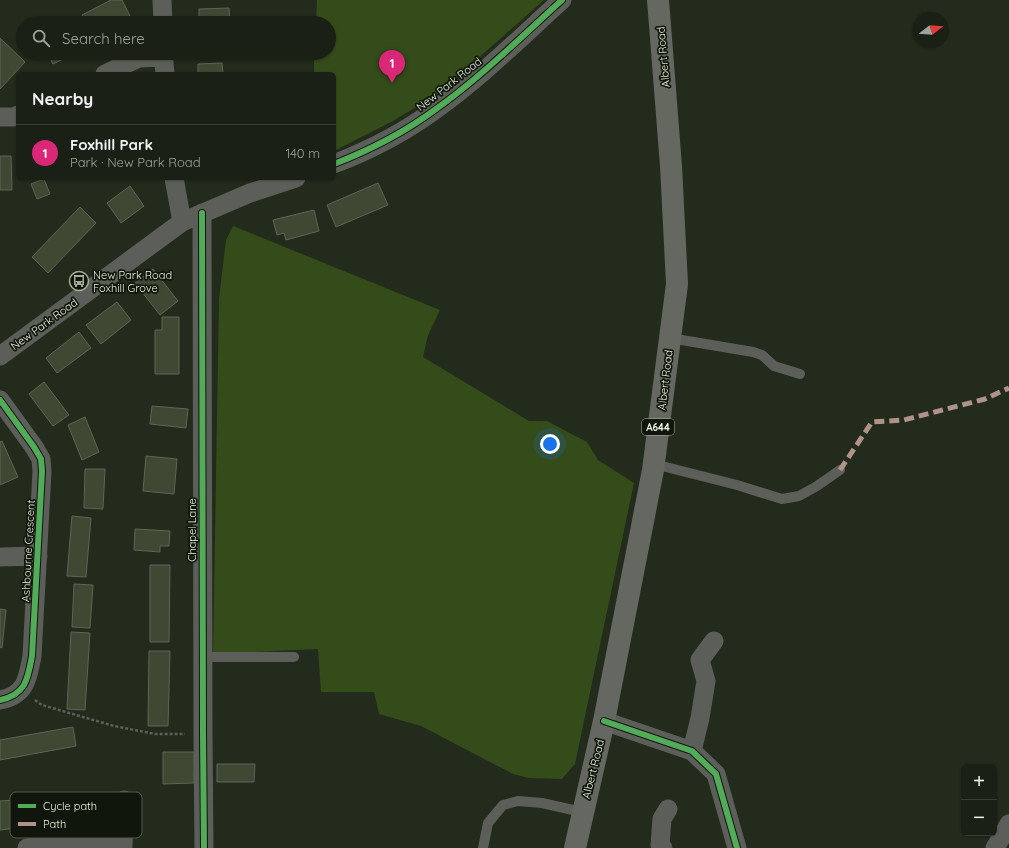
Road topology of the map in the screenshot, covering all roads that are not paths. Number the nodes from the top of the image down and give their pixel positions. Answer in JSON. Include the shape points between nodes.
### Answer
{"nodes":[{"id":1,"x":162,"y":0,"type":"edge"},
{"id":2,"x":562,"y":0,"type":"edge"},
{"id":3,"x":658,"y":0,"type":"edge"},
{"id":4,"x":163,"y":16,"type":"edge"},
{"id":5,"x":135,"y":60,"type":"edge"},
{"id":6,"x":109,"y":72,"type":"edge"},
{"id":7,"x":16,"y":116,"type":"edge"},
{"id":8,"x":0,"y":117,"type":"edge"},
{"id":9,"x":336,"y":163,"type":"edge"},
{"id":10,"x":174,"y":180,"type":"edge"},
{"id":11,"x":290,"y":180,"type":"edge"},
{"id":12,"x":202,"y":213,"type":"junction"},
{"id":13,"x":182,"y":222,"type":"junction"},
{"id":14,"x":670,"y":338,"type":"junction"},
{"id":15,"x":0,"y":356,"type":"edge"},
{"id":16,"x":800,"y":374,"type":"dead end"},
{"id":17,"x":0,"y":400,"type":"edge"},
{"id":18,"x":654,"y":464,"type":"junction"},
{"id":19,"x":840,"y":470,"type":"dead end"},
{"id":20,"x":38,"y":556,"type":"junction"},
{"id":21,"x":0,"y":557,"type":"edge"},
{"id":22,"x":714,"y":640,"type":"dead end"},
{"id":23,"x":202,"y":657,"type":"junction"},
{"id":24,"x":294,"y":657,"type":"dead end"},
{"id":25,"x":0,"y":700,"type":"edge"},
{"id":26,"x":604,"y":721,"type":"junction"},
{"id":27,"x":692,"y":751,"type":"junction"},
{"id":28,"x":668,"y":809,"type":"dead end"},
{"id":29,"x":582,"y":812,"type":"junction"},
{"id":30,"x":1009,"y":824,"type":"edge"},
{"id":31,"x":123,"y":847,"type":"edge"},
{"id":32,"x":26,"y":848,"type":"edge"},
{"id":33,"x":204,"y":848,"type":"edge"},
{"id":34,"x":483,"y":848,"type":"edge"},
{"id":35,"x":575,"y":848,"type":"edge"},
{"id":36,"x":663,"y":848,"type":"edge"},
{"id":37,"x":737,"y":848,"type":"edge"},
{"id":38,"x":995,"y":848,"type":"edge"}],
"edges":[{"from":1,"to":4,"type":"street"},
{"from":2,"to":9,"type":"street","name":"New Park Road","via":[[436,110],[403,131]]},
{"from":3,"to":14,"type":"main road","name":"Albert Road","number":"A644","via":[[677,284]]},
{"from":5,"to":6,"type":"street"},
{"from":7,"to":8,"type":"street"},
{"from":10,"to":13,"type":"street"},
{"from":11,"to":12,"type":"street","name":"New Park Road"},
{"from":12,"to":13,"type":"street","name":"New Park Road"},
{"from":12,"to":23,"type":"street","name":"Chapel Lane"},
{"from":13,"to":15,"type":"street","name":"New Park Road"},
{"from":14,"to":16,"type":"lane","via":[[753,352],[762,355],[774,366]]},
{"from":14,"to":18,"type":"main road","name":"Albert Road","number":"A644"},
{"from":17,"to":20,"type":"street","name":"Ashbourne Crescent","via":[[41,459]]},
{"from":18,"to":19,"type":"lane","via":[[782,499],[799,496]]},
{"from":18,"to":26,"type":"main road","name":"Albert Road","number":"A644"},
{"from":20,"to":21,"type":"street","name":"Ashbourne Crescent"},
{"from":20,"to":25,"type":"street","name":"Ashbourne Crescent","via":[[29,675],[22,690]]},
{"from":22,"to":27,"type":"street","via":[[700,660],[706,681]]},
{"from":23,"to":24,"type":"lane"},
{"from":23,"to":33,"type":"street","name":"Chapel Lane"},
{"from":26,"to":27,"type":"street"},
{"from":26,"to":29,"type":"main road","name":"Albert Road","number":"A644"},
{"from":27,"to":37,"type":"street","via":[[716,774]]},
{"from":28,"to":36,"type":"street","via":[[662,819],[660,845]]},
{"from":29,"to":34,"type":"lane","via":[[542,803],[518,801],[502,804],[488,823]]},
{"from":29,"to":35,"type":"main road","name":"Albert Road","number":"A644"},
{"from":30,"to":38,"type":"street"},
{"from":31,"to":32,"type":"street","via":[[48,845]]}]}
